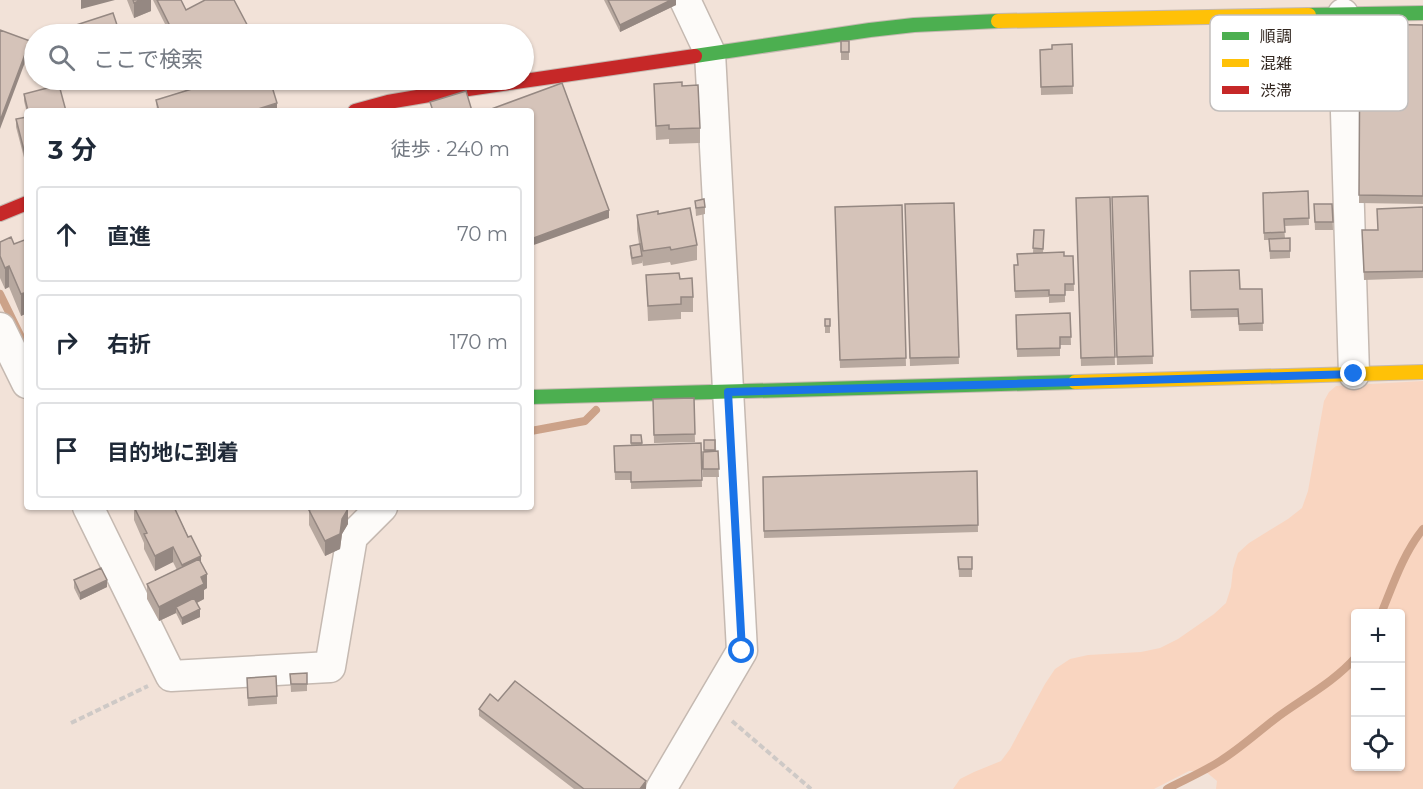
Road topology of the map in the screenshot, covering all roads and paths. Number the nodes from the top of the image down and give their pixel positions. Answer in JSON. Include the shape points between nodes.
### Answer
{"nodes":[{"id":1,"x":685,"y":0,"type":"edge"},
{"id":2,"x":1100,"y":10,"type":"edge"},
{"id":3,"x":1423,"y":13,"type":"edge"},
{"id":4,"x":1343,"y":14,"type":"joint"},
{"id":5,"x":710,"y":53,"type":"junction"},
{"id":6,"x":534,"y":79,"type":"edge"},
{"id":7,"x":457,"y":90,"type":"edge"},
{"id":8,"x":368,"y":108,"type":"edge"},
{"id":9,"x":1346,"y":111,"type":"edge"},
{"id":10,"x":24,"y":204,"type":"edge"},
{"id":11,"x":0,"y":214,"type":"edge"},
{"id":12,"x":0,"y":328,"type":"edge"},
{"id":13,"x":1423,"y":372,"type":"edge"},
{"id":14,"x":1354,"y":374,"type":"junction"},
{"id":15,"x":24,"y":377,"type":"edge"},
{"id":16,"x":728,"y":392,"type":"junction"},
{"id":17,"x":534,"y":397,"type":"edge"},
{"id":18,"x":89,"y":510,"type":"edge"},
{"id":19,"x":379,"y":510,"type":"edge"},
{"id":20,"x":171,"y":676,"type":"junction"},
{"id":21,"x":710,"y":705,"type":"junction"},
{"id":22,"x":71,"y":723,"type":"dead end"},
{"id":23,"x":662,"y":789,"type":"edge"},
{"id":24,"x":811,"y":789,"type":"edge"}],
"edges":[{"from":1,"to":5,"type":"street"},
{"from":2,"to":4,"type":"street"},
{"from":2,"to":5,"type":"street","via":[[896,27]]},
{"from":3,"to":4,"type":"street"},
{"from":5,"to":6,"type":"street"},
{"from":5,"to":16,"type":"street"},
{"from":7,"to":8,"type":"street"},
{"from":9,"to":14,"type":"street"},
{"from":10,"to":11,"type":"street"},
{"from":12,"to":15,"type":"street"},
{"from":13,"to":14,"type":"street"},
{"from":14,"to":16,"type":"street"},
{"from":16,"to":17,"type":"street"},
{"from":16,"to":21,"type":"street","via":[[742,651]]},
{"from":18,"to":20,"type":"street"},
{"from":19,"to":20,"type":"street","via":[[352,537],[330,667]]},
{"from":20,"to":22,"type":"path"},
{"from":21,"to":23,"type":"street"},
{"from":21,"to":24,"type":"path"}]}
